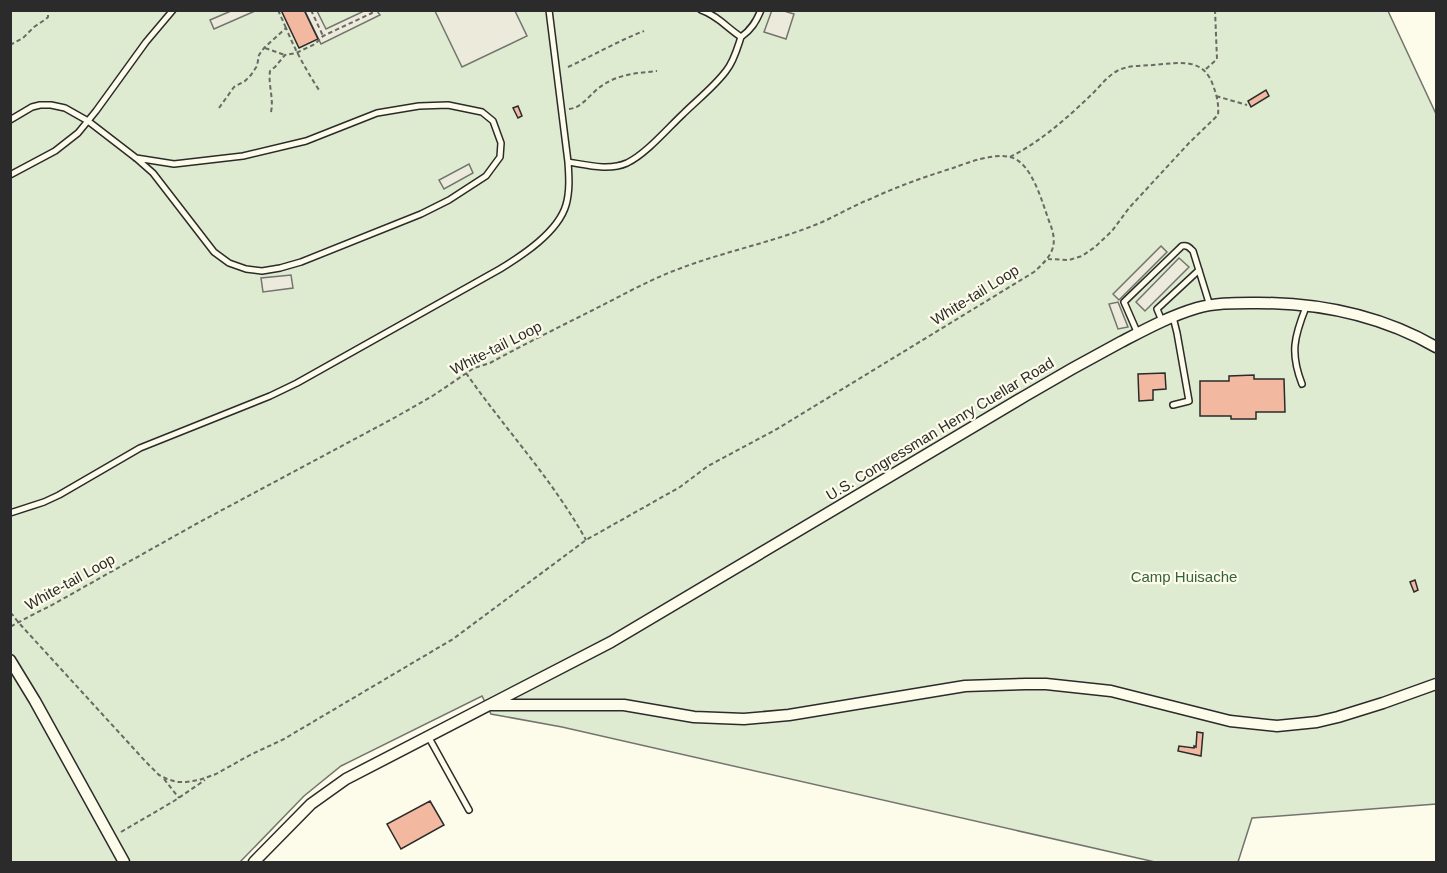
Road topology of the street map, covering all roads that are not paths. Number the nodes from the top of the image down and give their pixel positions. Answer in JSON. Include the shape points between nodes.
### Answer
{"nodes":[{"id":1,"x":172,"y":10,"type":"edge"},
{"id":2,"x":549,"y":10,"type":"edge"},
{"id":3,"x":701,"y":10,"type":"edge"},
{"id":4,"x":760,"y":10,"type":"edge"},
{"id":5,"x":741,"y":37,"type":"junction"},
{"id":6,"x":10,"y":120,"type":"edge"},
{"id":7,"x":88,"y":122,"type":"junction"},
{"id":8,"x":136,"y":158,"type":"junction"},
{"id":9,"x":568,"y":162,"type":"junction"},
{"id":10,"x":10,"y":175,"type":"edge"},
{"id":11,"x":1199,"y":270,"type":"junction"},
{"id":12,"x":1306,"y":305,"type":"junction"},
{"id":13,"x":1210,"y":306,"type":"junction"},
{"id":14,"x":1173,"y":317,"type":"junction"},
{"id":15,"x":1162,"y":322,"type":"junction"},
{"id":16,"x":1138,"y":334,"type":"junction"},
{"id":17,"x":1437,"y":347,"type":"edge"},
{"id":18,"x":1302,"y":384,"type":"dead end"},
{"id":19,"x":1173,"y":405,"type":"dead end"},
{"id":20,"x":10,"y":513,"type":"edge"},
{"id":21,"x":10,"y":660,"type":"edge"},
{"id":22,"x":1437,"y":684,"type":"edge"},
{"id":23,"x":487,"y":705,"type":"junction"},
{"id":24,"x":428,"y":736,"type":"junction"},
{"id":25,"x":469,"y":810,"type":"dead end"},
{"id":26,"x":124,"y":862,"type":"edge"},
{"id":27,"x":254,"y":862,"type":"edge"}],
"edges":[{"from":1,"to":7,"type":"lane"},
{"from":2,"to":9,"type":"lane"},
{"from":3,"to":5,"type":"lane"},
{"from":4,"to":5,"type":"lane","via":[[756,22]]},
{"from":5,"to":9,"type":"lane","via":[[726,71],[636,157],[613,167]]},
{"from":6,"to":7,"type":"lane","via":[[33,107],[51,105],[65,108]]},
{"from":7,"to":8,"type":"lane"},
{"from":7,"to":10,"type":"lane","via":[[61,146]]},
{"from":8,"to":8,"type":"lane","via":[[153,173],[214,252],[229,263],[262,271],[301,262],[449,200],[486,176],[500,157],[501,143],[493,121],[482,112],[448,105],[419,106],[377,113],[306,141],[243,156],[174,164]]},
{"from":9,"to":20,"type":"lane","via":[[568,194],[562,213],[549,232],[507,265],[282,390],[146,445],[65,492]]},
{"from":11,"to":13,"type":"lane"},
{"from":11,"to":15,"type":"lane","via":[[1157,309]]},
{"from":11,"to":16,"type":"lane","via":[[1193,251],[1182,246],[1124,302]]},
{"from":12,"to":13,"type":"street","name":"U.S. Congressman Henry Cuellar Road"},
{"from":12,"to":17,"type":"street","name":"U.S. Congressman Henry Cuellar Road","via":[[1366,318]]},
{"from":12,"to":18,"type":"lane","via":[[1294,350]]},
{"from":13,"to":14,"type":"street","name":"U.S. Congressman Henry Cuellar Road"},
{"from":14,"to":15,"type":"street","name":"U.S. Congressman Henry Cuellar Road"},
{"from":14,"to":19,"type":"lane","via":[[1189,401]]},
{"from":15,"to":16,"type":"street","name":"U.S. Congressman Henry Cuellar Road"},
{"from":16,"to":23,"type":"street","name":"U.S. Congressman Henry Cuellar Road","via":[[1025,396],[611,642]]},
{"from":21,"to":26,"type":"street"},
{"from":22,"to":23,"type":"street","name":"U.S. Congressman Henry Cuellar Road","via":[[1348,714],[1277,726],[1230,721],[1111,691],[1046,684],[965,686],[766,718],[701,717],[624,705]]},
{"from":23,"to":24,"type":"street","name":"U.S. Congressman Henry Cuellar Road"},
{"from":24,"to":25,"type":"lane"},
{"from":24,"to":27,"type":"street","name":"U.S. Congressman Henry Cuellar Road","via":[[335,785]]}]}
